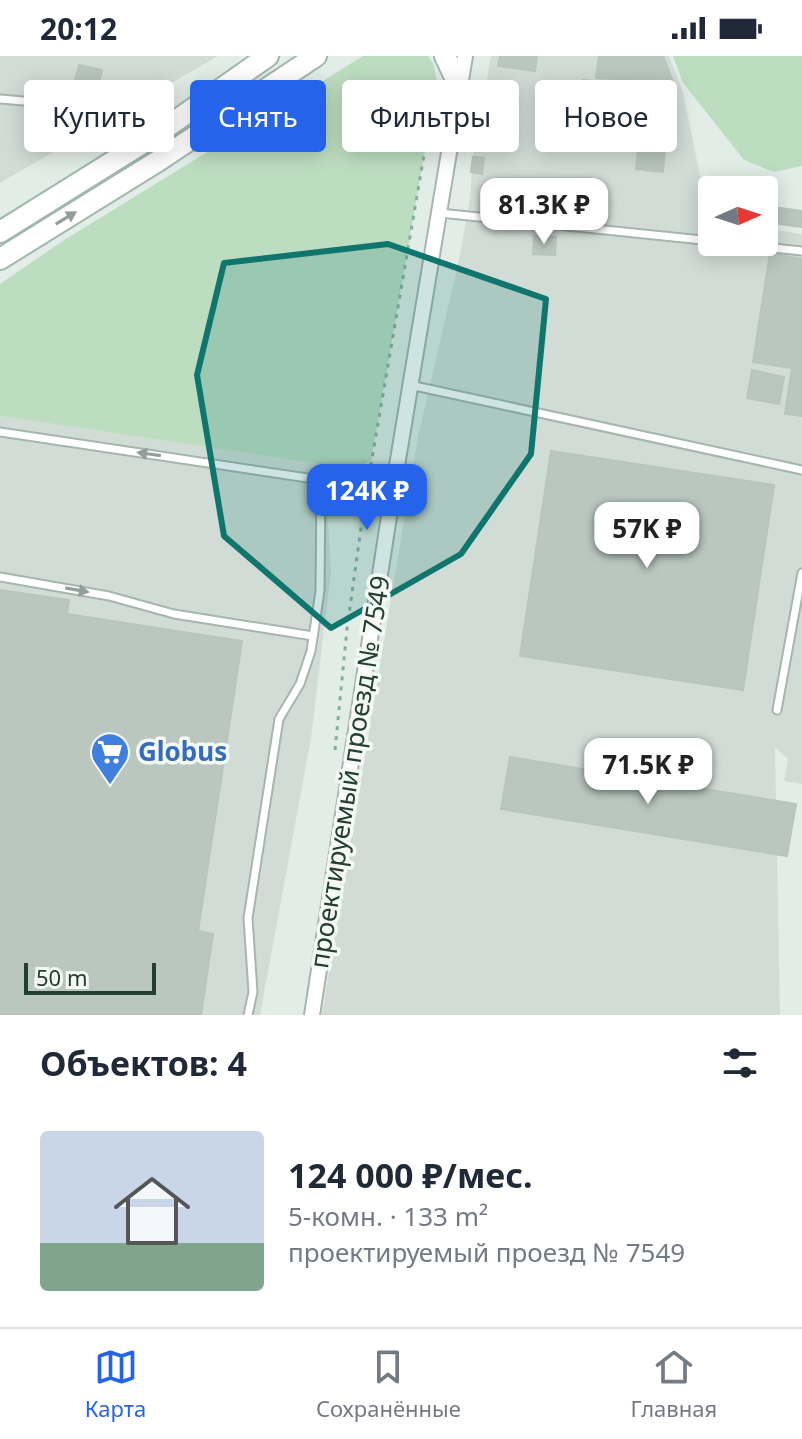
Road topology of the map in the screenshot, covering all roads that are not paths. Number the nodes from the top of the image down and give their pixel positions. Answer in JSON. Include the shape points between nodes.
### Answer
{"nodes":[{"id":1,"x":268,"y":56,"type":"edge"},
{"id":2,"x":316,"y":56,"type":"edge"},
{"id":3,"x":445,"y":56,"type":"edge"},
{"id":4,"x":465,"y":56,"type":"edge"},
{"id":5,"x":456,"y":80,"type":"edge"},
{"id":6,"x":461,"y":80,"type":"edge"},
{"id":7,"x":0,"y":99,"type":"edge"},
{"id":8,"x":24,"y":101,"type":"edge"},
{"id":9,"x":174,"y":122,"type":"edge"},
{"id":10,"x":128,"y":152,"type":"edge"},
{"id":11,"x":449,"y":152,"type":"edge"},
{"id":12,"x":438,"y":213,"type":"junction"},
{"id":13,"x":0,"y":232,"type":"edge"},
{"id":14,"x":698,"y":240,"type":"edge"},
{"id":15,"x":778,"y":248,"type":"edge"},
{"id":16,"x":802,"y":251,"type":"edge"},
{"id":17,"x":0,"y":259,"type":"edge"},
{"id":18,"x":410,"y":385,"type":"junction"},
{"id":19,"x":0,"y":432,"type":"edge"},
{"id":20,"x":802,"y":470,"type":"edge"},
{"id":21,"x":321,"y":480,"type":"junction"},
{"id":22,"x":394,"y":484,"type":"junction"},
{"id":23,"x":802,"y":573,"type":"edge"},
{"id":24,"x":0,"y":577,"type":"edge"},
{"id":25,"x":313,"y":636,"type":"junction"},
{"id":26,"x":777,"y":710,"type":"dead end"},
{"id":27,"x":248,"y":1015,"type":"edge"},
{"id":28,"x":312,"y":1015,"type":"edge"}],
"edges":[{"from":1,"to":9,"type":"main road"},
{"from":17,"to":2,"type":"main road","one_way":true},
{"from":3,"to":5,"type":"main road"},
{"from":4,"to":6,"type":"street","name":"проектируемый проезд № 7549"},
{"from":7,"to":8,"type":"lane"},
{"from":10,"to":13,"type":"main road"},
{"from":11,"to":12,"type":"street","name":"проектируемый проезд № 7549"},
{"from":12,"to":14,"type":"lane"},
{"from":12,"to":18,"type":"street","name":"проектируемый проезд № 7549"},
{"from":15,"to":16,"type":"lane"},
{"from":18,"to":20,"type":"lane"},
{"from":18,"to":22,"type":"street","name":"проектируемый проезд № 7549"},
{"from":21,"to":19,"type":"lane","one_way":true},
{"from":21,"to":22,"type":"lane"},
{"from":21,"to":25,"type":"lane","via":[[323,558]]},
{"from":22,"to":28,"type":"street","name":"проектируемый проезд № 7549"},
{"from":23,"to":26,"type":"lane"},
{"from":24,"to":25,"type":"lane","one_way":true,"via":[[109,596],[174,614]]},
{"from":25,"to":27,"type":"lane","via":[[300,684],[279,719],[248,918],[253,992]]}]}
